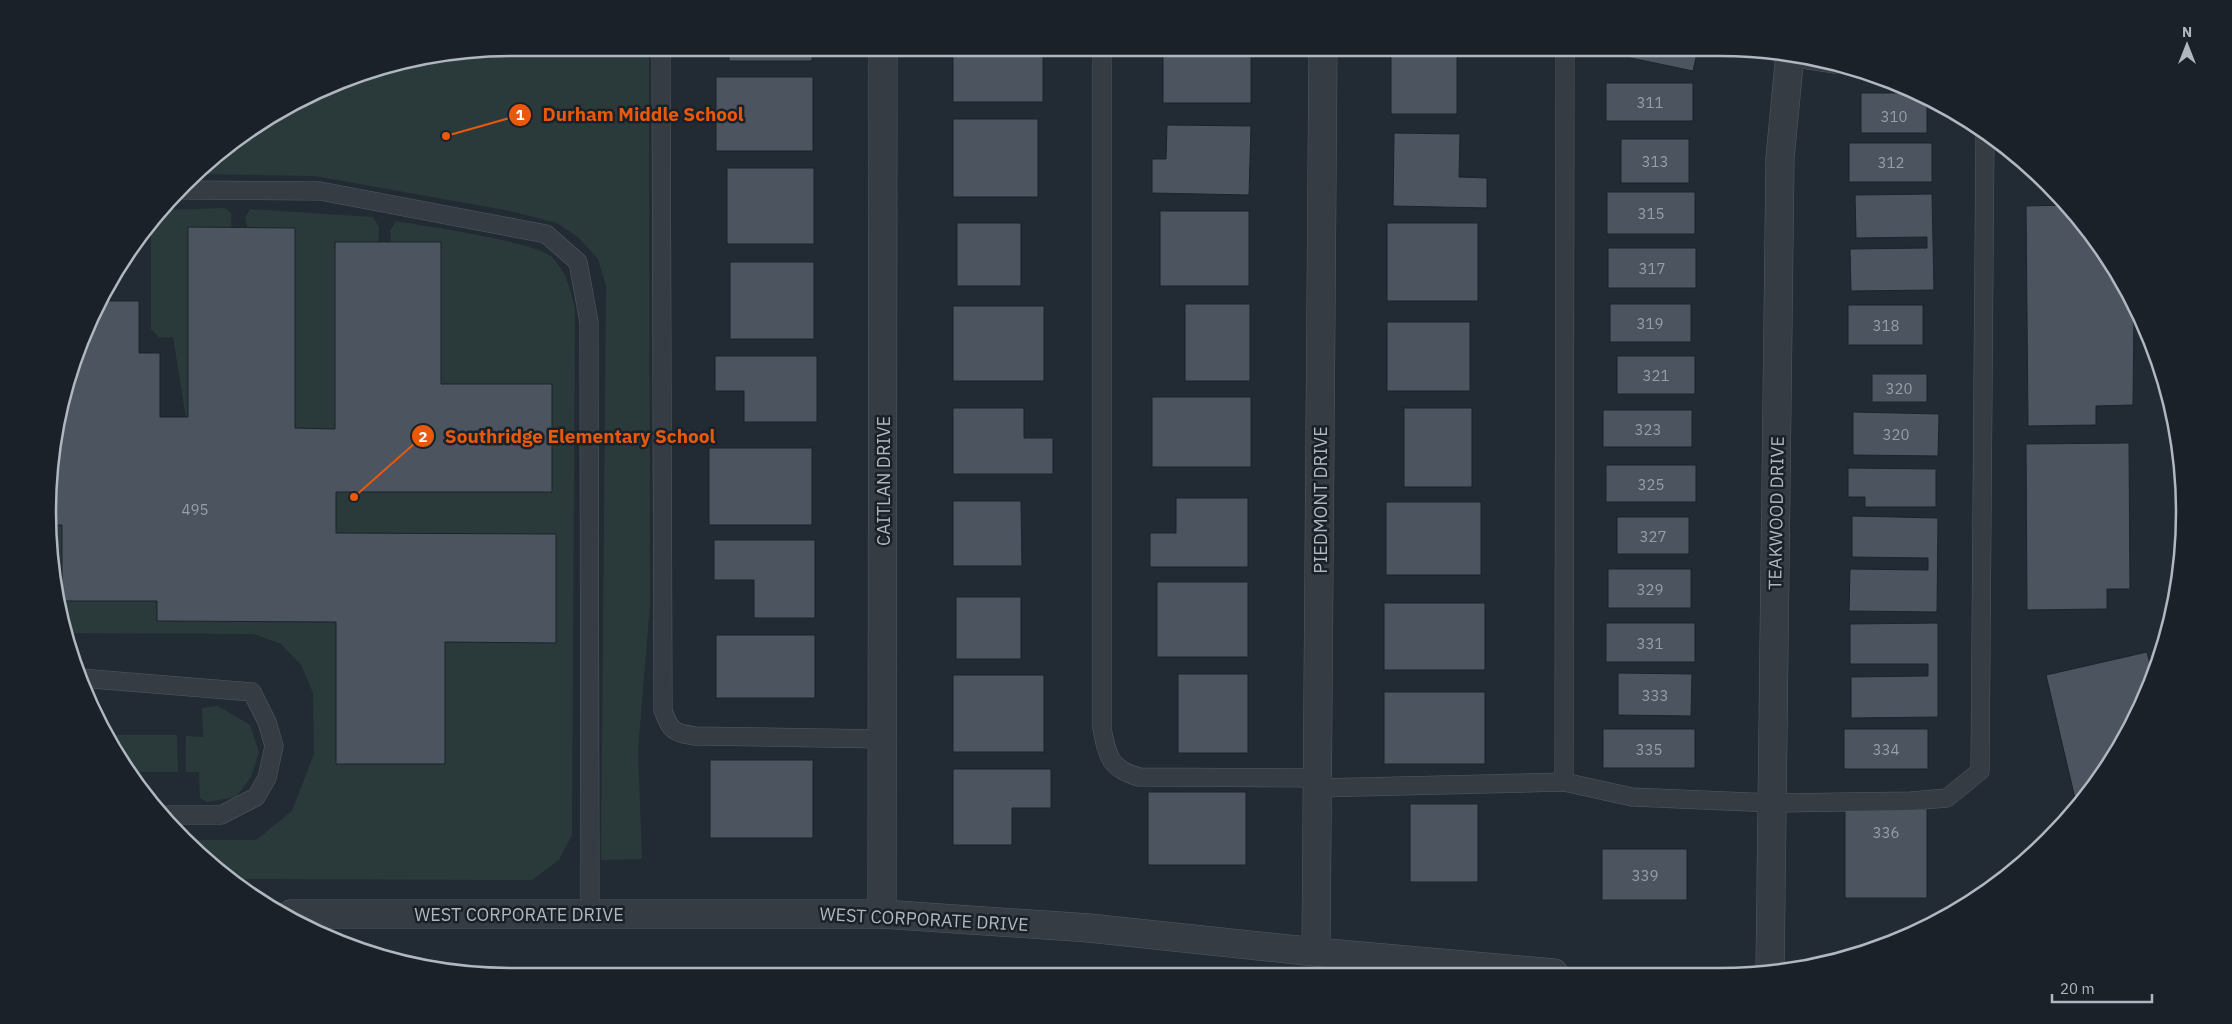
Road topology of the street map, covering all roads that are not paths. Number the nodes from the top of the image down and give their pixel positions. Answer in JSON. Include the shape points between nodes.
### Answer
{"nodes":[{"id":1,"x":661,"y":56,"type":"edge"},
{"id":2,"x":883,"y":56,"type":"edge"},
{"id":3,"x":1102,"y":56,"type":"edge"},
{"id":4,"x":1323,"y":56,"type":"edge"},
{"id":5,"x":1566,"y":56,"type":"edge"},
{"id":6,"x":1789,"y":62,"type":"edge"},
{"id":7,"x":1985,"y":141,"type":"edge"},
{"id":8,"x":190,"y":190,"type":"edge"},
{"id":9,"x":88,"y":679,"type":"edge"},
{"id":10,"x":883,"y":739,"type":"junction"},
{"id":11,"x":1564,"y":782,"type":"junction"},
{"id":12,"x":1318,"y":783,"type":"junction"},
{"id":13,"x":1774,"y":803,"type":"junction"},
{"id":14,"x":172,"y":815,"type":"edge"},
{"id":15,"x":297,"y":914,"type":"edge"},
{"id":16,"x":590,"y":914,"type":"junction"},
{"id":17,"x":882,"y":914,"type":"junction"},
{"id":18,"x":1316,"y":952,"type":"junction"},
{"id":19,"x":1770,"y":965,"type":"edge"},
{"id":20,"x":1497,"y":968,"type":"edge"}],
"edges":[{"from":1,"to":10,"type":"lane","via":[[663,710],[668,725],[678,734]]},
{"from":2,"to":10,"type":"street","name":"CAITLAN DRIVE"},
{"from":3,"to":12,"type":"lane","via":[[1102,728],[1105,747],[1111,762],[1123,773],[1139,776]]},
{"from":4,"to":12,"type":"street","name":"PIEDMONT DRIVE"},
{"from":5,"to":11,"type":"lane"},
{"from":6,"to":13,"type":"street","name":"TEAKWOOD DRIVE","via":[[1780,158]]},
{"from":7,"to":13,"type":"lane","via":[[1980,771],[1947,798]]},
{"from":8,"to":16,"type":"lane","via":[[320,191],[546,234],[578,262],[589,322]]},
{"from":9,"to":14,"type":"lane","via":[[252,692],[267,722],[274,746],[267,778],[256,796],[221,815]]},
{"from":10,"to":17,"type":"street","name":"CAITLAN DRIVE"},
{"from":11,"to":12,"type":"lane"},
{"from":11,"to":13,"type":"lane","via":[[1632,796]]},
{"from":12,"to":18,"type":"street","name":"PIEDMONT DRIVE"},
{"from":13,"to":19,"type":"street","name":"TEAKWOOD DRIVE"},
{"from":15,"to":16,"type":"street","name":"WEST CORPORATE DRIVE"},
{"from":16,"to":17,"type":"street","name":"WEST CORPORATE DRIVE"},
{"from":17,"to":18,"type":"street","name":"WEST CORPORATE DRIVE","via":[[1089,928]]},
{"from":18,"to":20,"type":"street","name":"WEST CORPORATE DRIVE"}]}
